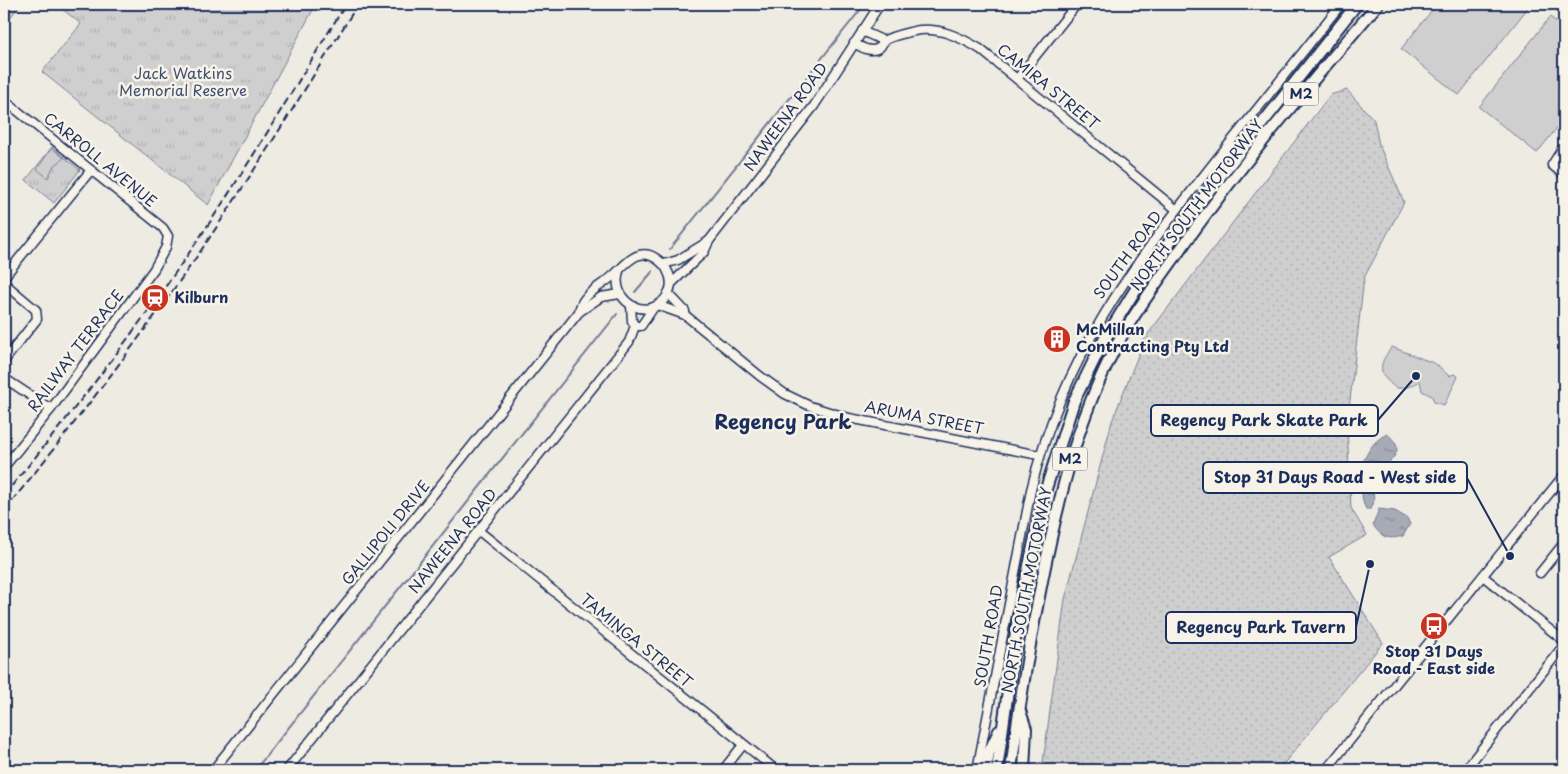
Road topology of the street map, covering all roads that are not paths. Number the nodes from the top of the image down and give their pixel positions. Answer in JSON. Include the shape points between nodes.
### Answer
{"nodes":[{"id":1,"x":880,"y":4,"type":"edge"},
{"id":2,"x":1077,"y":4,"type":"edge"},
{"id":3,"x":1342,"y":4,"type":"edge"},
{"id":4,"x":1356,"y":4,"type":"edge"},
{"id":5,"x":1378,"y":4,"type":"edge"},
{"id":6,"x":862,"y":31,"type":"junction"},
{"id":7,"x":884,"y":41,"type":"junction"},
{"id":8,"x":854,"y":43,"type":"junction"},
{"id":9,"x":1017,"y":79,"type":"junction"},
{"id":10,"x":4,"y":100,"type":"edge"},
{"id":11,"x":1564,"y":146,"type":"edge"},
{"id":12,"x":91,"y":170,"type":"junction"},
{"id":13,"x":1564,"y":176,"type":"edge"},
{"id":14,"x":1177,"y":210,"type":"junction"},
{"id":15,"x":709,"y":241,"type":"junction"},
{"id":16,"x":166,"y":247,"type":"joint"},
{"id":17,"x":664,"y":264,"type":"junction"},
{"id":18,"x":619,"y":270,"type":"junction"},
{"id":19,"x":4,"y":277,"type":"edge"},
{"id":20,"x":4,"y":283,"type":"edge"},
{"id":21,"x":671,"y":284,"type":"junction"},
{"id":22,"x":668,"y":293,"type":"junction"},
{"id":23,"x":620,"y":294,"type":"junction"},
{"id":24,"x":631,"y":306,"type":"junction"},
{"id":25,"x":656,"y":306,"type":"junction"},
{"id":26,"x":579,"y":312,"type":"junction"},
{"id":27,"x":685,"y":315,"type":"junction"},
{"id":28,"x":635,"y":326,"type":"junction"},
{"id":29,"x":4,"y":361,"type":"edge"},
{"id":30,"x":4,"y":378,"type":"edge"},
{"id":31,"x":51,"y":409,"type":"junction"},
{"id":32,"x":1039,"y":455,"type":"junction"},
{"id":33,"x":4,"y":467,"type":"edge"},
{"id":34,"x":1564,"y":475,"type":"edge"},
{"id":35,"x":479,"y":531,"type":"junction"},
{"id":36,"x":1563,"y":547,"type":"edge"},
{"id":37,"x":1540,"y":573,"type":"dead end"},
{"id":38,"x":1484,"y":577,"type":"junction"},
{"id":39,"x":1564,"y":640,"type":"edge"},
{"id":40,"x":1564,"y":645,"type":"edge"},
{"id":41,"x":1020,"y":708,"type":"junction"},
{"id":42,"x":1003,"y":722,"type":"junction"},
{"id":43,"x":743,"y":745,"type":"junction"},
{"id":44,"x":214,"y":770,"type":"edge"},
{"id":45,"x":287,"y":770,"type":"edge"},
{"id":46,"x":724,"y":770,"type":"edge"},
{"id":47,"x":776,"y":770,"type":"edge"},
{"id":48,"x":978,"y":770,"type":"edge"},
{"id":49,"x":986,"y":770,"type":"edge"},
{"id":50,"x":998,"y":770,"type":"edge"},
{"id":51,"x":1011,"y":770,"type":"edge"},
{"id":52,"x":1024,"y":770,"type":"edge"},
{"id":53,"x":1326,"y":770,"type":"edge"},
{"id":54,"x":1465,"y":770,"type":"edge"}],
"edges":[{"from":1,"to":6,"type":"street","name":"NAWEENA ROAD"},
{"from":2,"to":9,"type":"street"},
{"from":3,"to":14,"type":"street","name":"SOUTH ROAD"},
{"from":4,"to":42,"type":"highway","name":"NORTH SOUTH MOTORWAY","number":"M2","via":[[1188,217],[1139,284],[1099,350],[1074,401],[1044,495],[1018,618]]},
{"from":5,"to":41,"type":"highway","name":"NORTH SOUTH MOTORWAY","number":"M2","via":[[1270,131],[1198,224],[1123,333],[1071,452],[1059,496]]},
{"from":6,"to":7,"type":"street"},
{"from":6,"to":8,"type":"street","name":"NAWEENA ROAD"},
{"from":7,"to":8,"type":"street","name":"CAMIRA STREET","via":[[874,50]]},
{"from":7,"to":9,"type":"street","name":"CAMIRA STREET","via":[[915,31],[944,32],[980,49]]},
{"from":8,"to":15,"type":"street","name":"NAWEENA ROAD","via":[[814,106]]},
{"from":9,"to":14,"type":"street","name":"CAMIRA STREET"},
{"from":10,"to":12,"type":"street","name":"CARROLL AVENUE"},
{"from":11,"to":13,"type":"street","via":[[1552,165]]},
{"from":12,"to":16,"type":"street","name":"CARROLL AVENUE","via":[[163,228],[168,236]]},
{"from":12,"to":19,"type":"street"},
{"from":14,"to":32,"type":"street","name":"SOUTH ROAD","via":[[1131,271],[1089,338],[1061,394]]},
{"from":15,"to":17,"type":"street","name":"NAWEENA ROAD","via":[[678,260]]},
{"from":15,"to":21,"type":"street","name":"NAWEENA ROAD","via":[[704,252]]},
{"from":16,"to":31,"type":"street","name":"RAILWAY TERRACE","via":[[154,269]]},
{"from":17,"to":18,"type":"street","via":[[653,257],[637,256]]},
{"from":17,"to":21,"type":"street"},
{"from":18,"to":23,"type":"street","via":[[617,286]]},
{"from":18,"to":26,"type":"street","name":"GALLIPOLI DRIVE","via":[[590,293],[580,304]]},
{"from":20,"to":29,"type":"street","via":[[36,310],[37,319]]},
{"from":21,"to":22,"type":"street"},
{"from":22,"to":25,"type":"street"},
{"from":22,"to":27,"type":"street","name":"ARUMA STREET"},
{"from":23,"to":24,"type":"street"},
{"from":23,"to":26,"type":"street","name":"GALLIPOLI DRIVE","via":[[601,297]]},
{"from":24,"to":25,"type":"street"},
{"from":24,"to":28,"type":"street"},
{"from":25,"to":27,"type":"street","name":"ARUMA STREET"},
{"from":25,"to":28,"type":"street","name":"NAWEENA ROAD","via":[[641,326]]},
{"from":26,"to":44,"type":"street","name":"GALLIPOLI DRIVE"},
{"from":27,"to":32,"type":"street","name":"ARUMA STREET","via":[[760,376],[785,394],[810,406],[848,418]]},
{"from":28,"to":35,"type":"street","name":"NAWEENA ROAD","via":[[629,342]]},
{"from":30,"to":31,"type":"street"},
{"from":31,"to":33,"type":"street","name":"RAILWAY TERRACE"},
{"from":32,"to":48,"type":"street","name":"SOUTH ROAD"},
{"from":34,"to":38,"type":"street"},
{"from":35,"to":43,"type":"street","name":"TAMINGA STREET"},
{"from":35,"to":45,"type":"street","name":"NAWEENA ROAD"},
{"from":36,"to":37,"type":"street"},
{"from":38,"to":39,"type":"street"},
{"from":38,"to":53,"type":"street"},
{"from":40,"to":54,"type":"street"},
{"from":41,"to":51,"type":"highway","name":"NORTH SOUTH MOTORWAY","number":"M2"},
{"from":41,"to":52,"type":"highway","via":[[1026,729]]},
{"from":42,"to":49,"type":"highway","via":[[989,752]]},
{"from":42,"to":50,"type":"highway","name":"NORTH SOUTH MOTORWAY","number":"M2"},
{"from":43,"to":46,"type":"street"},
{"from":43,"to":47,"type":"street","name":"TAMINGA STREET"}]}
